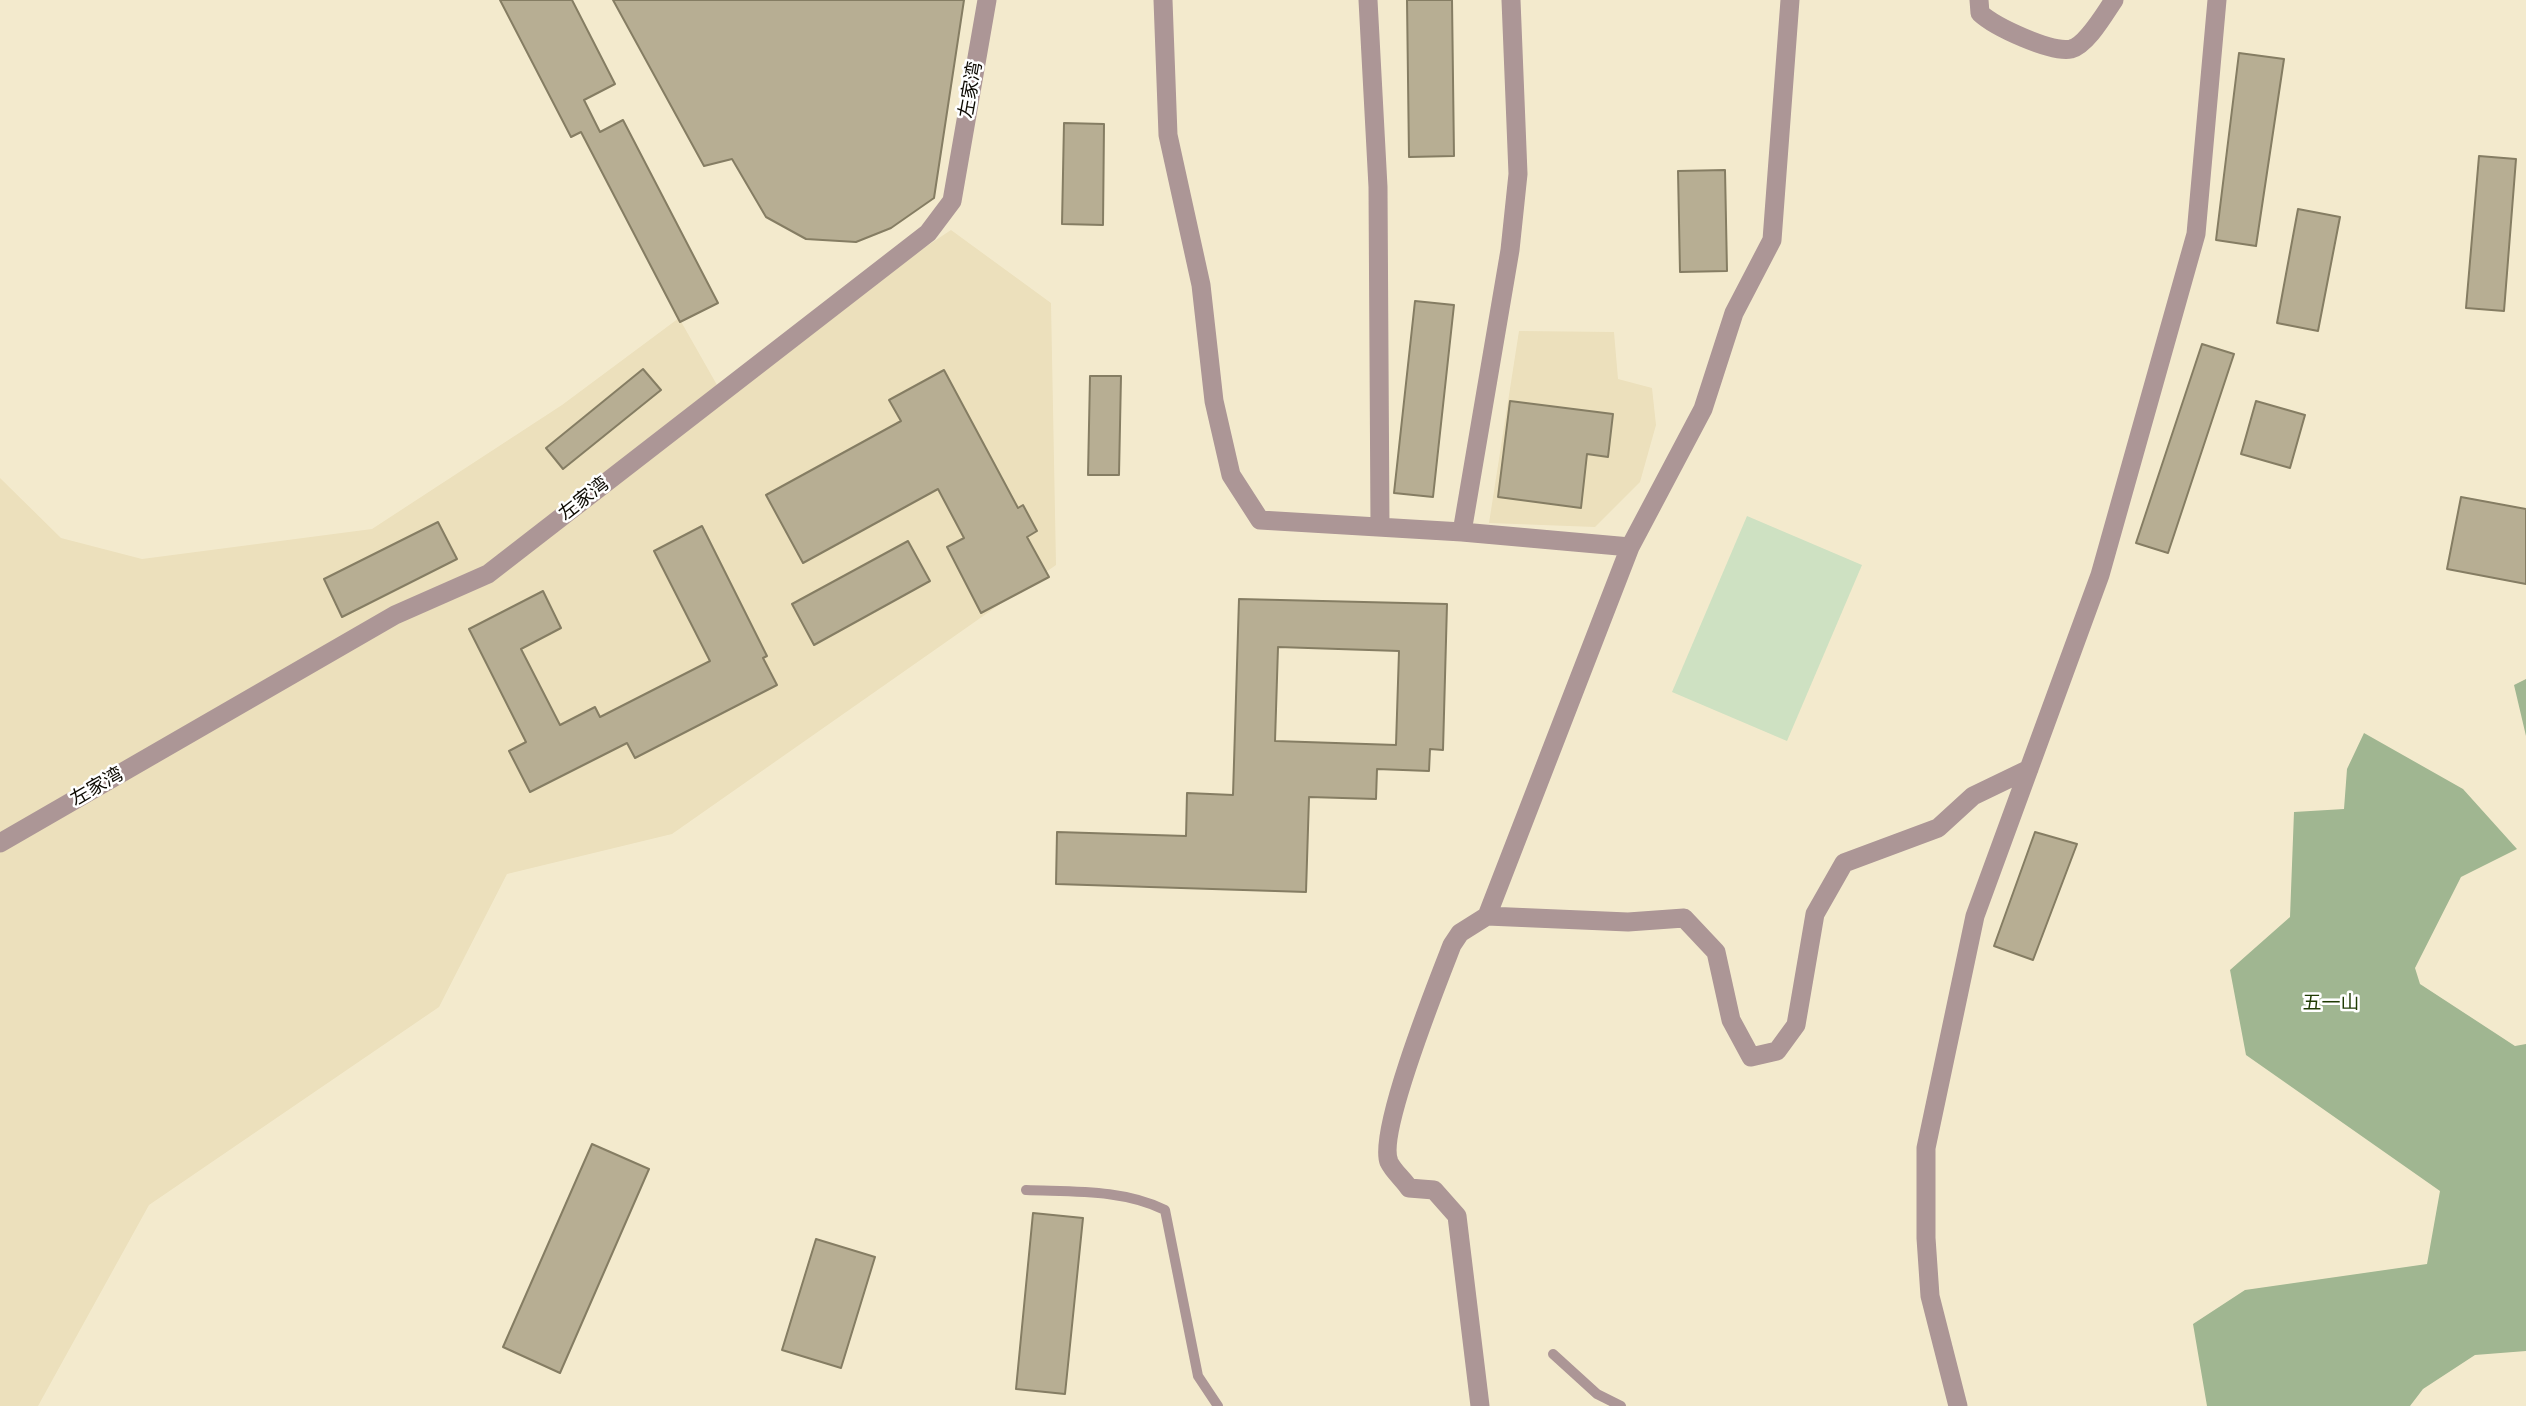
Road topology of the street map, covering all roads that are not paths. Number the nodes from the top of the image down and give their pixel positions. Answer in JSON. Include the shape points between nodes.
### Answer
{"nodes":[{"id":1,"x":987,"y":0,"type":"edge"},
{"id":2,"x":1163,"y":0,"type":"edge"},
{"id":3,"x":1368,"y":0,"type":"edge"},
{"id":4,"x":1511,"y":0,"type":"edge"},
{"id":5,"x":1790,"y":0,"type":"edge"},
{"id":6,"x":1979,"y":0,"type":"edge"},
{"id":7,"x":2114,"y":0,"type":"edge"},
{"id":8,"x":2217,"y":0,"type":"edge"},
{"id":9,"x":1380,"y":527,"type":"junction"},
{"id":10,"x":1462,"y":532,"type":"junction"},
{"id":11,"x":1630,"y":547,"type":"junction"},
{"id":12,"x":2029,"y":769,"type":"junction"},
{"id":13,"x":0,"y":843,"type":"edge"},
{"id":14,"x":1487,"y":916,"type":"junction"},
{"id":15,"x":1026,"y":1190,"type":"dead end"},
{"id":16,"x":1553,"y":1354,"type":"dead end"},
{"id":17,"x":1218,"y":1406,"type":"edge"},
{"id":18,"x":1480,"y":1406,"type":"edge"},
{"id":19,"x":1622,"y":1406,"type":"edge"},
{"id":20,"x":1958,"y":1406,"type":"edge"}],
"edges":[{"from":1,"to":13,"type":"street","name":"左家湾","via":[[952,201],[928,233],[488,573],[395,615]]},
{"from":2,"to":9,"type":"street","via":[[1168,135],[1201,285],[1214,401],[1231,475],[1260,520]]},
{"from":3,"to":9,"type":"street","via":[[1378,187]]},
{"from":4,"to":10,"type":"street","via":[[1518,174],[1510,250]]},
{"from":5,"to":11,"type":"street","via":[[1772,240],[1734,313],[1703,409]]},
{"from":6,"to":7,"type":"street","via":[[1980,13],[1991,23],[2042,45],[2070,49],[2083,42]]},
{"from":8,"to":12,"type":"street","via":[[2196,234],[2100,575]]},
{"from":9,"to":10,"type":"street"},
{"from":10,"to":11,"type":"street"},
{"from":11,"to":14,"type":"street"},
{"from":12,"to":14,"type":"street","via":[[1973,796],[1938,828],[1844,863],[1815,914],[1796,1025],[1777,1051],[1751,1057],[1731,1020],[1716,952],[1684,918],[1628,922]]},
{"from":12,"to":20,"type":"street","via":[[1975,916],[1927,1148],[1930,1296]]},
{"from":14,"to":18,"type":"street","via":[[1460,933],[1452,945],[1415,1043],[1388,1135],[1389,1162],[1409,1188],[1434,1190],[1457,1216]]},
{"from":15,"to":17,"type":"lane","via":[[1116,1195],[1148,1201],[1165,1210],[1198,1376]]},
{"from":16,"to":19,"type":"lane","via":[[1597,1394]]}]}
